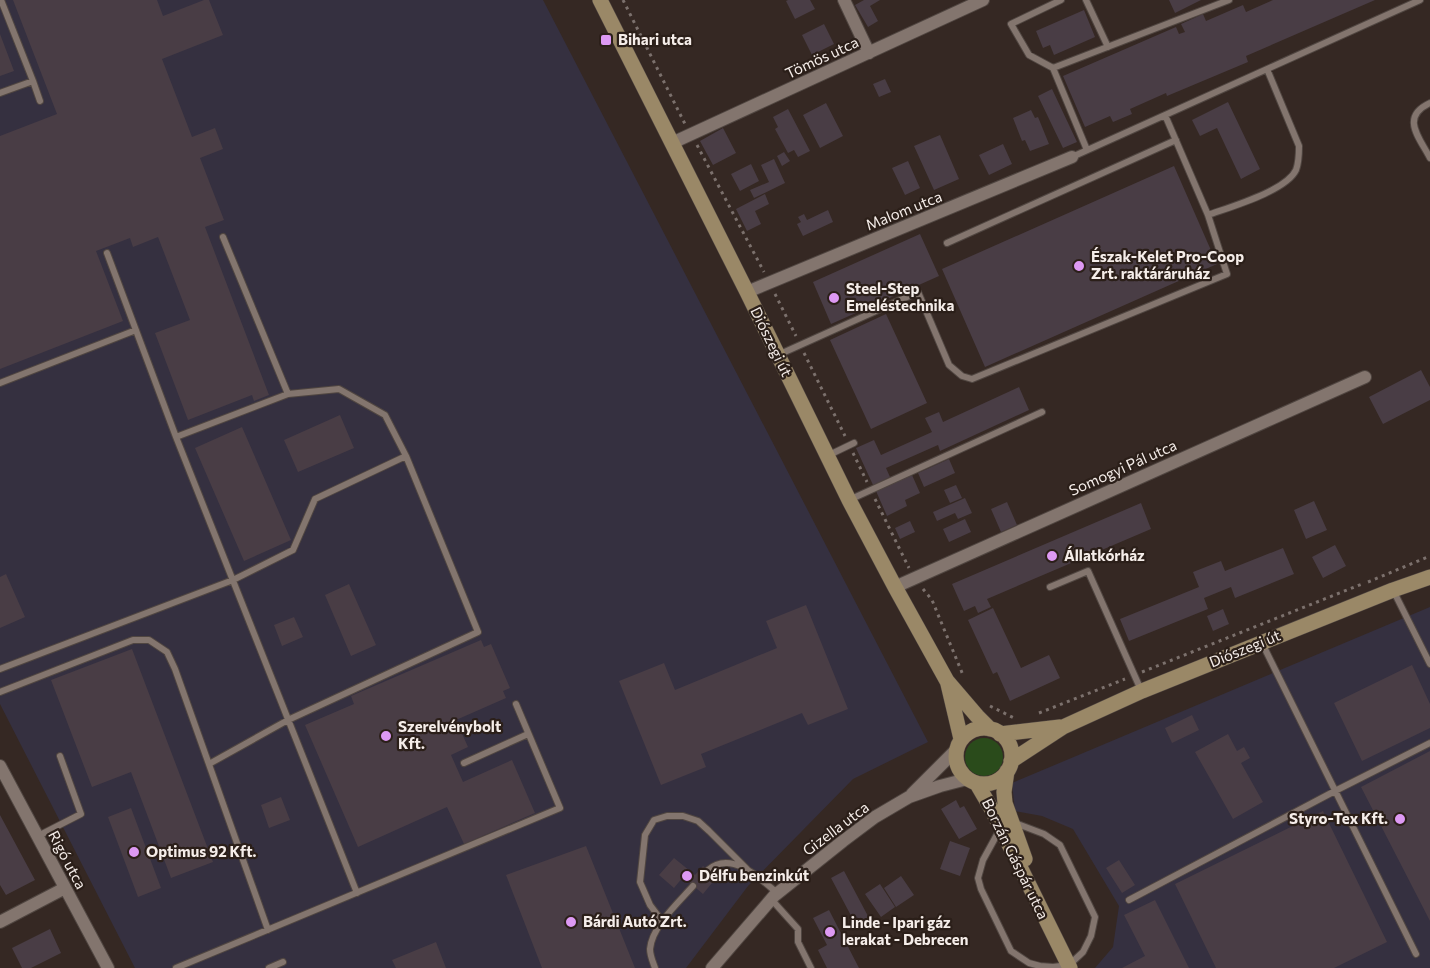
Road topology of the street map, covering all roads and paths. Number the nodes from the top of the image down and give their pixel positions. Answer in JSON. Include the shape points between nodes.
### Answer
{"nodes":[{"id":1,"x":1,"y":0,"type":"edge"},
{"id":2,"x":600,"y":0,"type":"edge"},
{"id":3,"x":844,"y":0,"type":"edge"},
{"id":4,"x":983,"y":0,"type":"edge"},
{"id":5,"x":1061,"y":0,"type":"edge"},
{"id":6,"x":1086,"y":0,"type":"edge"},
{"id":7,"x":1229,"y":0,"type":"edge"},
{"id":8,"x":1420,"y":0,"type":"edge"},
{"id":9,"x":1108,"y":47,"type":"junction"},
{"id":10,"x":869,"y":52,"type":"junction"},
{"id":11,"x":1053,"y":68,"type":"junction"},
{"id":12,"x":1267,"y":69,"type":"junction"},
{"id":13,"x":33,"y":81,"type":"junction"},
{"id":14,"x":0,"y":93,"type":"edge"},
{"id":15,"x":40,"y":102,"type":"dead end"},
{"id":16,"x":1430,"y":104,"type":"edge"},
{"id":17,"x":1165,"y":115,"type":"junction"},
{"id":18,"x":1176,"y":140,"type":"junction"},
{"id":19,"x":672,"y":143,"type":"junction"},
{"id":20,"x":1087,"y":150,"type":"junction"},
{"id":21,"x":1072,"y":157,"type":"joint"},
{"id":22,"x":1430,"y":158,"type":"edge"},
{"id":23,"x":1208,"y":215,"type":"junction"},
{"id":24,"x":224,"y":237,"type":"dead end"},
{"id":25,"x":947,"y":243,"type":"dead end"},
{"id":26,"x":106,"y":253,"type":"dead end"},
{"id":27,"x":747,"y":292,"type":"junction"},
{"id":28,"x":135,"y":330,"type":"junction"},
{"id":29,"x":778,"y":355,"type":"junction"},
{"id":30,"x":1365,"y":377,"type":"dead end"},
{"id":31,"x":0,"y":383,"type":"edge"},
{"id":32,"x":288,"y":394,"type":"junction"},
{"id":33,"x":1042,"y":412,"type":"dead end"},
{"id":34,"x":176,"y":437,"type":"junction"},
{"id":35,"x":854,"y":443,"type":"dead end"},
{"id":36,"x":406,"y":456,"type":"junction"},
{"id":37,"x":827,"y":456,"type":"junction"},
{"id":38,"x":849,"y":500,"type":"junction"},
{"id":39,"x":1430,"y":577,"type":"edge"},
{"id":40,"x":233,"y":580,"type":"junction"},
{"id":41,"x":895,"y":587,"type":"junction"},
{"id":42,"x":1050,"y":587,"type":"dead end"},
{"id":43,"x":1393,"y":590,"type":"junction"},
{"id":44,"x":1261,"y":642,"type":"junction"},
{"id":45,"x":1430,"y":664,"type":"edge"},
{"id":46,"x":0,"y":669,"type":"edge"},
{"id":47,"x":947,"y":681,"type":"junction"},
{"id":48,"x":1142,"y":691,"type":"junction"},
{"id":49,"x":0,"y":692,"type":"edge"},
{"id":50,"x":516,"y":704,"type":"dead end"},
{"id":51,"x":288,"y":720,"type":"junction"},
{"id":52,"x":1063,"y":727,"type":"junction"},
{"id":53,"x":995,"y":731,"type":"junction"},
{"id":54,"x":528,"y":734,"type":"junction"},
{"id":55,"x":959,"y":744,"type":"junction"},
{"id":56,"x":1430,"y":744,"type":"edge"},
{"id":57,"x":60,"y":756,"type":"dead end"},
{"id":58,"x":464,"y":763,"type":"dead end"},
{"id":59,"x":209,"y":764,"type":"junction"},
{"id":60,"x":0,"y":766,"type":"edge"},
{"id":61,"x":1009,"y":766,"type":"junction"},
{"id":62,"x":972,"y":781,"type":"junction"},
{"id":63,"x":1335,"y":791,"type":"junction"},
{"id":64,"x":909,"y":797,"type":"junction"},
{"id":65,"x":1006,"y":825,"type":"junction"},
{"id":66,"x":38,"y":836,"type":"junction"},
{"id":67,"x":747,"y":868,"type":"junction"},
{"id":68,"x":708,"y":870,"type":"dead end"},
{"id":69,"x":693,"y":886,"type":"dead end"},
{"id":70,"x":65,"y":888,"type":"junction"},
{"id":71,"x":357,"y":893,"type":"junction"},
{"id":72,"x":774,"y":896,"type":"junction"},
{"id":73,"x":1129,"y":900,"type":"dead end"},
{"id":74,"x":662,"y":921,"type":"junction"},
{"id":75,"x":0,"y":922,"type":"edge"},
{"id":76,"x":268,"y":930,"type":"junction"},
{"id":77,"x":1416,"y":954,"type":"dead end"},
{"id":78,"x":282,"y":962,"type":"dead end"},
{"id":79,"x":1069,"y":967,"type":"edge"},
{"id":80,"x":108,"y":968,"type":"edge"},
{"id":81,"x":176,"y":968,"type":"edge"},
{"id":82,"x":268,"y":968,"type":"edge"},
{"id":83,"x":655,"y":968,"type":"edge"},
{"id":84,"x":712,"y":968,"type":"edge"},
{"id":85,"x":811,"y":968,"type":"edge"}],
"edges":[{"from":1,"to":13,"type":"lane"},
{"from":2,"to":19,"type":"main road","name":"Diószegi út"},
{"from":3,"to":10,"type":"street"},
{"from":4,"to":10,"type":"street","name":"Tömös utca"},
{"from":5,"to":11,"type":"lane","via":[[1011,24],[1029,55]]},
{"from":6,"to":9,"type":"lane"},
{"from":7,"to":9,"type":"lane"},
{"from":8,"to":12,"type":"lane"},
{"from":9,"to":11,"type":"lane"},
{"from":10,"to":19,"type":"street","name":"Tömös utca"},
{"from":11,"to":20,"type":"lane"},
{"from":12,"to":17,"type":"lane"},
{"from":12,"to":23,"type":"lane","via":[[1299,146],[1295,171],[1285,183],[1265,194]]},
{"from":13,"to":14,"type":"lane"},
{"from":13,"to":15,"type":"lane"},
{"from":16,"to":22,"type":"lane","via":[[1414,115],[1413,122]]},
{"from":17,"to":18,"type":"lane"},
{"from":17,"to":20,"type":"lane"},
{"from":18,"to":23,"type":"lane"},
{"from":18,"to":25,"type":"lane"},
{"from":19,"to":27,"type":"main road","name":"Diószegi út"},
{"from":20,"to":21,"type":"lane"},
{"from":21,"to":27,"type":"street","name":"Malom utca","via":[[798,275]]},
{"from":23,"to":29,"type":"lane","via":[[1227,273],[972,379],[949,365],[918,292]]},
{"from":24,"to":32,"type":"lane"},
{"from":26,"to":28,"type":"lane"},
{"from":27,"to":29,"type":"main road","name":"Diószegi út"},
{"from":28,"to":31,"type":"lane"},
{"from":28,"to":34,"type":"lane"},
{"from":29,"to":37,"type":"main road","name":"Diószegi út"},
{"from":30,"to":41,"type":"street","name":"Somogyi Pál utca"},
{"from":32,"to":34,"type":"lane"},
{"from":32,"to":36,"type":"lane","via":[[339,389],[385,415]]},
{"from":33,"to":38,"type":"lane"},
{"from":34,"to":40,"type":"lane"},
{"from":35,"to":37,"type":"lane"},
{"from":36,"to":40,"type":"lane","via":[[315,499],[294,550]]},
{"from":36,"to":51,"type":"lane","via":[[478,632]]},
{"from":37,"to":38,"type":"main road","name":"Diószegi út"},
{"from":38,"to":41,"type":"main road","name":"Diószegi út"},
{"from":39,"to":43,"type":"main road","name":"Diószegi út"},
{"from":40,"to":46,"type":"lane"},
{"from":40,"to":51,"type":"lane"},
{"from":41,"to":47,"type":"main road","name":"Diószegi út"},
{"from":42,"to":48,"type":"lane","via":[[1088,571]]},
{"from":43,"to":44,"type":"main road","name":"Diószegi út"},
{"from":43,"to":45,"type":"lane"},
{"from":44,"to":48,"type":"main road","name":"Diószegi út"},
{"from":44,"to":63,"type":"lane"},
{"from":47,"to":53,"type":"main road","name":"Diószegi út"},
{"from":47,"to":55,"type":"main road","name":"Diószegi út"},
{"from":48,"to":52,"type":"main road","name":"Diószegi út"},
{"from":49,"to":59,"type":"lane","via":[[133,640],[149,640],[167,652]]},
{"from":50,"to":54,"type":"lane"},
{"from":51,"to":59,"type":"lane"},
{"from":51,"to":71,"type":"lane"},
{"from":52,"to":53,"type":"main road","name":"Diószegi út"},
{"from":52,"to":61,"type":"main road","name":"Diószegi út"},
{"from":53,"to":55,"type":"main road","via":[[980,728]]},
{"from":53,"to":61,"type":"main road","via":[[1011,750]]},
{"from":54,"to":58,"type":"lane"},
{"from":54,"to":71,"type":"lane","via":[[560,808]]},
{"from":55,"to":62,"type":"main road","via":[[959,771]]},
{"from":55,"to":64,"type":"street","name":"Gizella utca"},
{"from":56,"to":63,"type":"lane"},
{"from":57,"to":66,"type":"lane","via":[[81,814]]},
{"from":59,"to":76,"type":"lane"},
{"from":60,"to":66,"type":"street","name":"Rigó utca"},
{"from":61,"to":62,"type":"main road","via":[[999,780],[989,784]]},
{"from":61,"to":65,"type":"main road","name":"Borzán Gáspár utca","via":[[1004,792]]},
{"from":62,"to":64,"type":"street","name":"Gizella utca","via":[[940,786]]},
{"from":62,"to":65,"type":"main road","name":"Borzán Gáspár utca"},
{"from":63,"to":73,"type":"lane"},
{"from":63,"to":77,"type":"lane"},
{"from":64,"to":72,"type":"street","name":"Gizella utca","via":[[875,817]]},
{"from":65,"to":79,"type":"main road","name":"Borzán Gáspár utca"},
{"from":65,"to":79,"type":"lane","via":[[1044,834],[1060,845],[1095,916],[1092,936]]},
{"from":65,"to":79,"type":"lane","via":[[983,860],[978,878],[981,889],[1011,951],[1029,963]]},
{"from":66,"to":70,"type":"street","name":"Rigó utca"},
{"from":67,"to":68,"type":"lane","via":[[727,863]]},
{"from":67,"to":72,"type":"lane"},
{"from":67,"to":74,"type":"lane","via":[[698,821],[683,816],[654,820],[645,835],[640,882]]},
{"from":69,"to":74,"type":"lane"},
{"from":70,"to":75,"type":"street"},
{"from":70,"to":80,"type":"street","name":"Rigó utca"},
{"from":71,"to":76,"type":"lane"},
{"from":72,"to":84,"type":"street","name":"Gizella utca"},
{"from":72,"to":85,"type":"lane","via":[[798,929],[798,942]]},
{"from":74,"to":83,"type":"lane","via":[[650,950]]},
{"from":76,"to":81,"type":"lane"},
{"from":78,"to":82,"type":"lane"}]}
